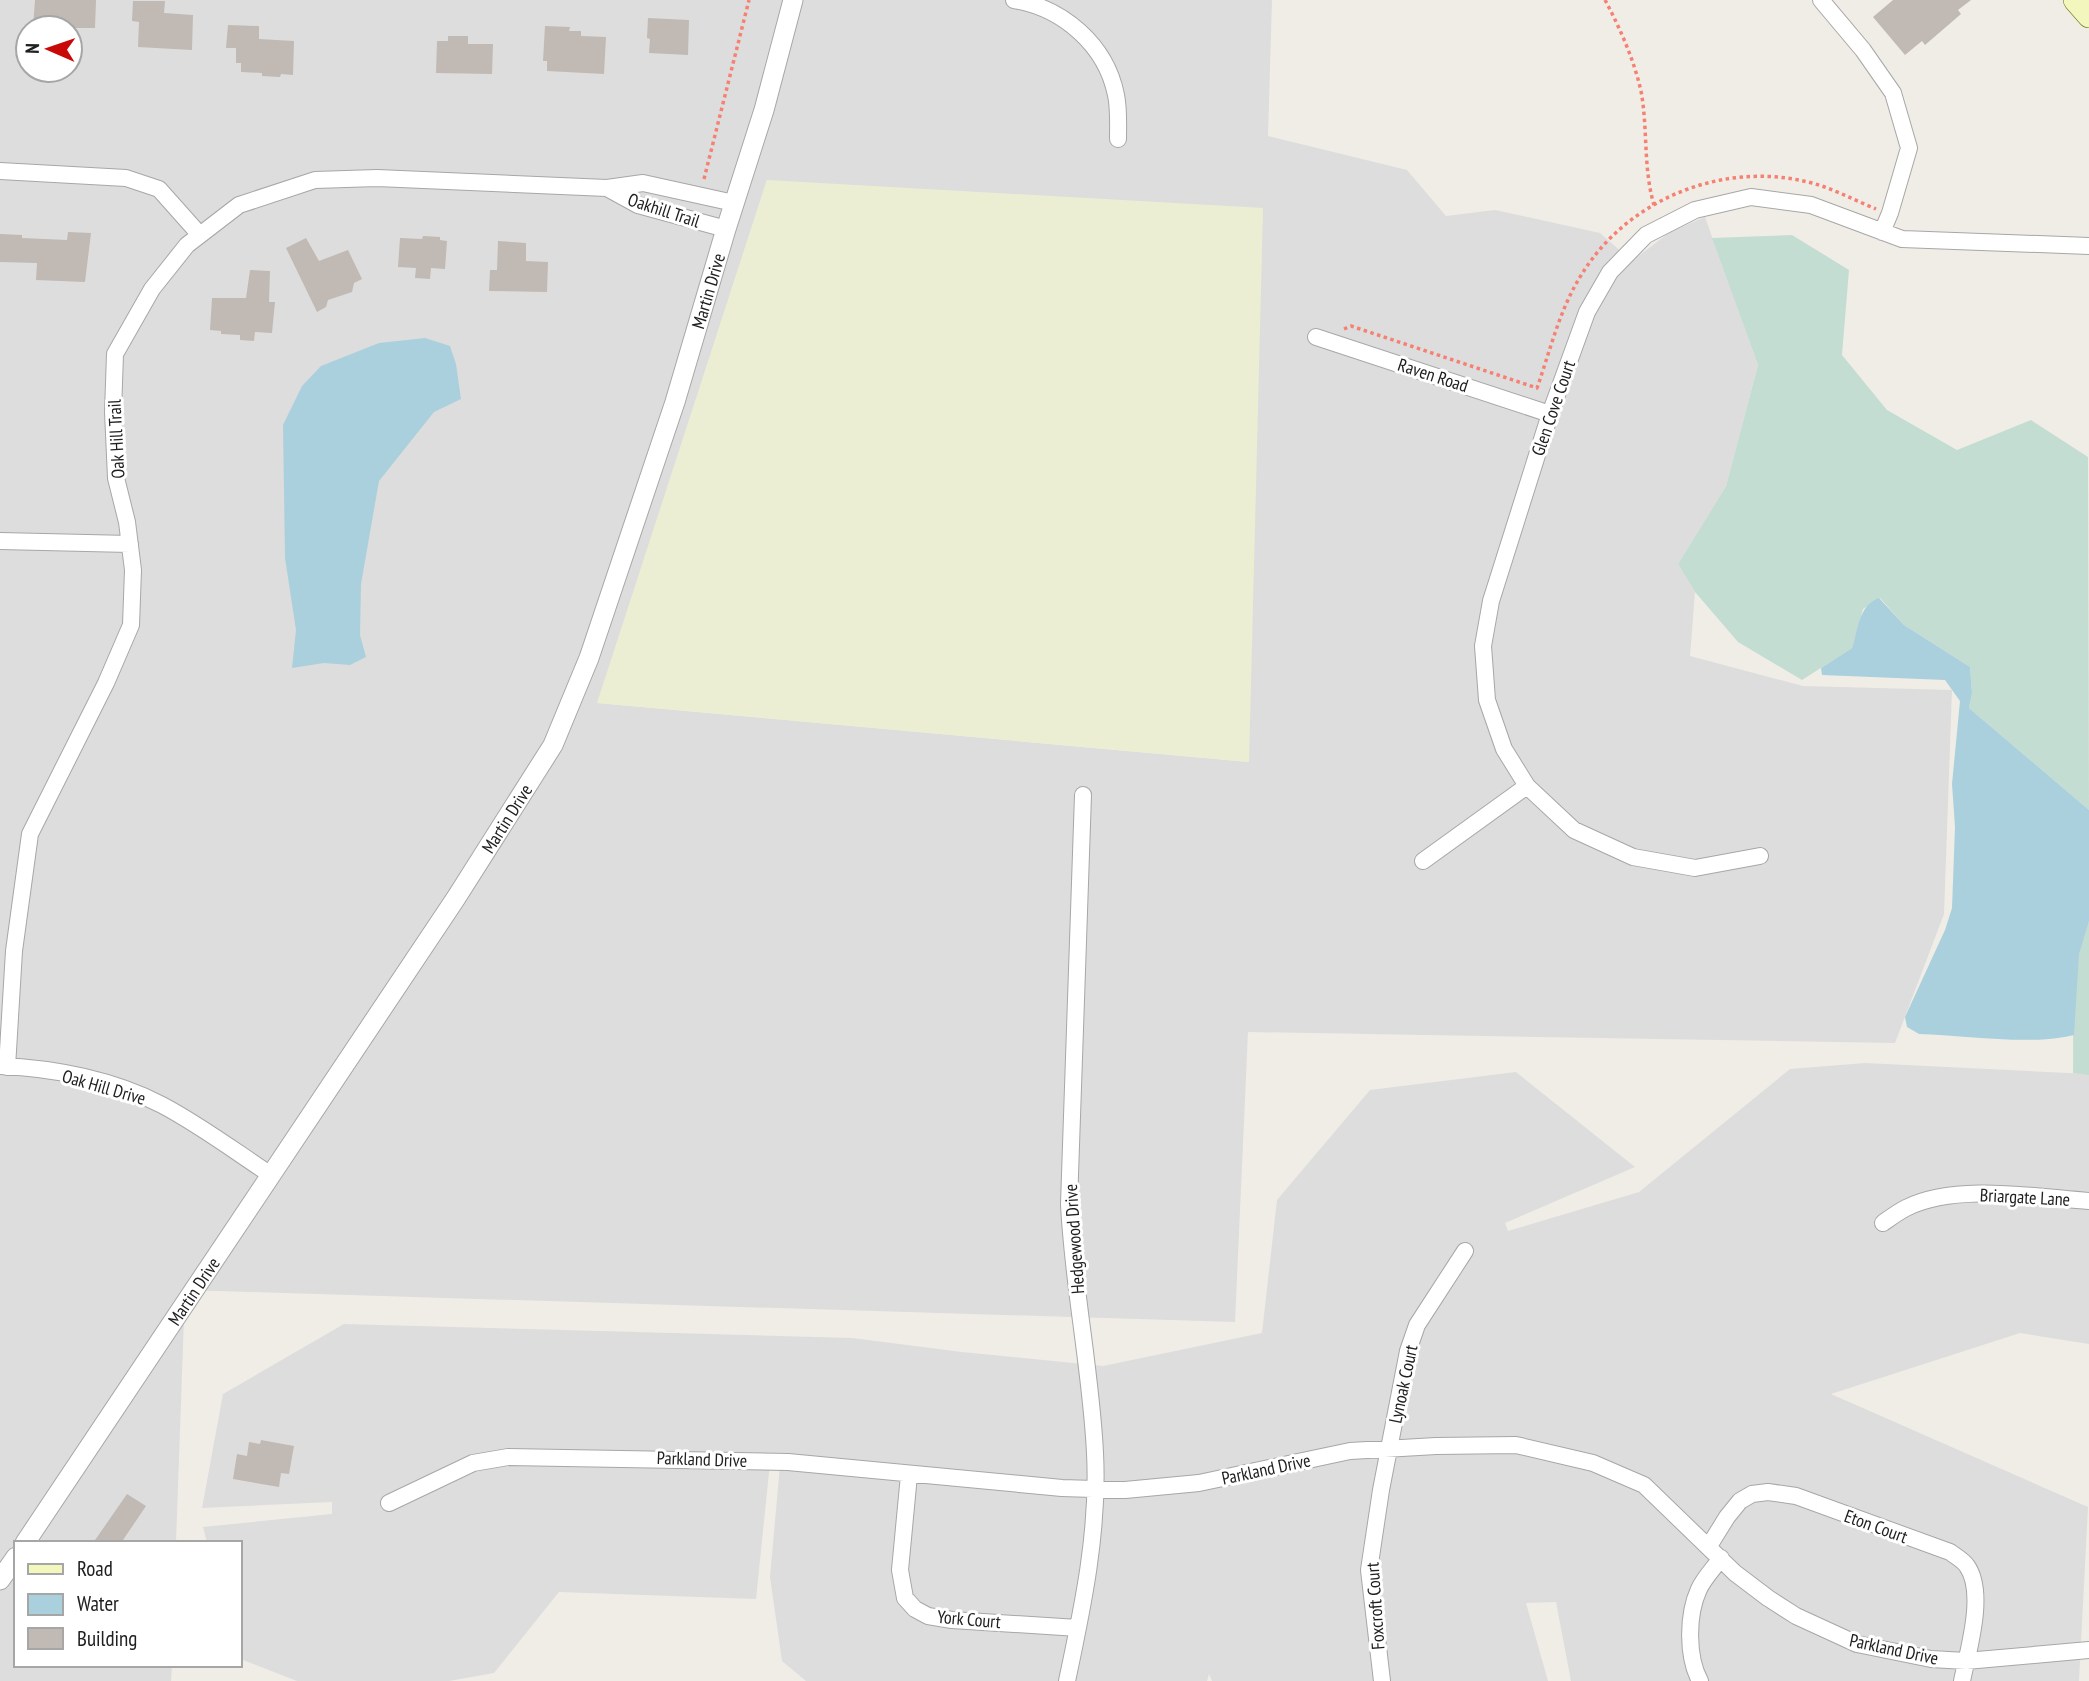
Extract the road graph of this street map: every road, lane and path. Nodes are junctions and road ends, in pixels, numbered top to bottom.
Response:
1 (749, 0) edge
2 (793, 0) edge
3 (1014, 0) edge
4 (1605, 0) edge
5 (1821, 0) edge
6 (2076, 0) edge
7 (2089, 16) edge
8 (1118, 139) dead end
9 (0, 171) edge
10 (607, 188) junction
11 (700, 195) junction
12 (734, 203) junction
13 (1654, 205) dead end
14 (726, 229) junction
15 (1882, 232) junction
16 (200, 235) junction
17 (2089, 246) edge
18 (1316, 337) dead end
19 (1550, 414) junction
20 (0, 541) edge
21 (130, 544) junction
22 (1527, 786) junction
23 (1083, 795) dead end
24 (1760, 856) dead end
25 (1423, 861) dead end
26 (4, 1067) edge
27 (271, 1175) junction
28 (2089, 1202) edge
29 (1883, 1223) dead end
30 (1465, 1251) dead end
31 (1390, 1448) junction
32 (909, 1475) junction
33 (1095, 1489) junction
34 (389, 1503) dead end
35 (26, 1541) edge
36 (1715, 1552) junction
37 (14, 1560) edge
38 (0, 1580) edge
39 (1078, 1628) junction
40 (2089, 1650) edge
41 (1966, 1661) junction
42 (1067, 1681) edge
43 (1382, 1681) edge
44 (1700, 1681) edge
45 (1962, 1681) edge

1 - 11 path
2 - 12 street, Martin Drive
3 - 8 street
4 - 13 path
5 - 15 street
6 - 7 main road
9 - 16 street
10 - 11 street, Oakhill Trail
10 - 14 street, Oakhill Trail
10 - 16 street, Oak Hill Trail
11 - 12 street, Oakhill Trail
12 - 14 street, Martin Drive
14 - 27 street, Martin Drive
15 - 17 street, Glen Cove Court
15 - 19 street, Glen Cove Court
16 - 21 street, Oak Hill Trail
18 - 19 street, Raven Road
19 - 22 street, Glen Cove Court
20 - 21 street
21 - 26 street, Oak Hill Trail
22 - 24 street, Glen Cove Court
22 - 25 street
23 - 33 street, Hedgewood Drive
26 - 27 street, Oak Hill Drive
27 - 35 street, Martin Drive
28 - 29 street, Briargate Lane
30 - 31 street, Lynoak Court
31 - 33 street, Parkland Drive
31 - 36 street, Parkland Drive
31 - 43 street, Foxcroft Court
32 - 33 street, Parkland Drive
32 - 34 street, Parkland Drive
32 - 39 street, York Court
33 - 39 street, Hedgewood Drive
36 - 41 street, Parkland Drive
36 - 41 street, Eton Court
36 - 44 street, Eton Court
37 - 38 street
39 - 42 street, Hedgewood Drive
40 - 41 street, Parkland Drive
41 - 45 street, Eton Court

